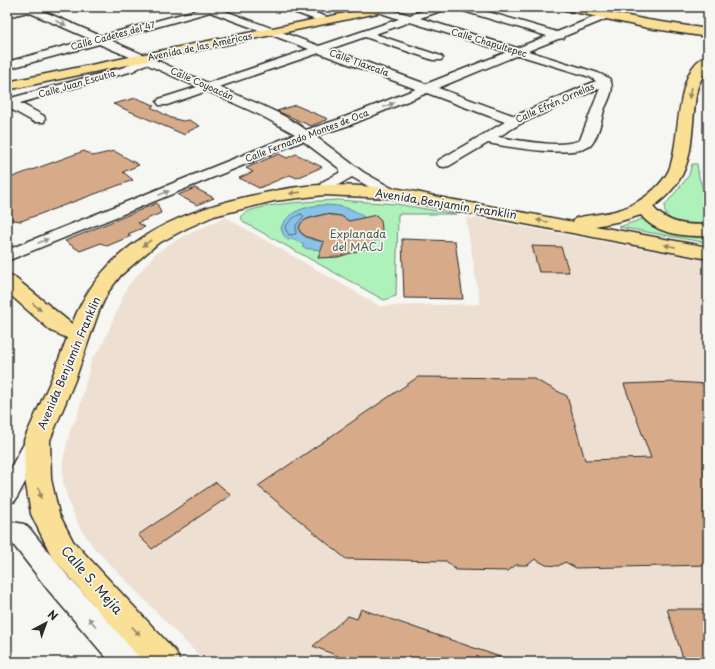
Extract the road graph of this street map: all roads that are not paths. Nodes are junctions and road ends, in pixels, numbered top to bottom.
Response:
1 (288, 7) edge
2 (444, 7) edge
3 (460, 7) edge
4 (565, 7) edge
5 (30, 8) edge
6 (211, 8) edge
7 (382, 8) edge
8 (7, 14) edge
9 (607, 15) junction
10 (410, 18) junction
11 (326, 20) junction
12 (688, 30) junction
13 (272, 32) junction
14 (708, 33) edge
15 (365, 34) junction
16 (560, 36) junction
17 (708, 38) edge
18 (100, 40) junction
19 (320, 49) junction
20 (518, 52) junction
21 (143, 58) junction
22 (437, 58) dead end
23 (708, 60) edge
24 (7, 66) edge
25 (605, 81) junction
26 (7, 86) edge
27 (207, 87) junction
28 (427, 89) junction
29 (8, 102) edge
30 (163, 102) dead end
31 (40, 119) dead end
32 (514, 121) junction
33 (306, 135) junction
34 (484, 138) junction
35 (444, 163) dead end
36 (348, 167) junction
37 (324, 190) junction
38 (390, 193) junction
39 (644, 207) junction
40 (566, 226) junction
41 (708, 230) edge
42 (708, 253) edge
43 (7, 256) edge
44 (7, 281) edge
45 (79, 334) junction
46 (37, 440) junction
47 (7, 495) edge
48 (7, 530) edge
49 (126, 662) edge
50 (164, 662) edge

1 - 11 street
2 - 10 street
3 - 16 street
4 - 9 main road
5 - 8 street
5 -> 18 street, Calle Coyoacán
6 - 13 street, Calle Tlaxcala
6 - 18 street, Calle Cadetes del 47
7 - 10 street, Calle Chapultepec
7 - 11 main road, Avenida de las Américas
9 - 12 main road
9 - 16 street, Calle Fernando Montes de Oca
10 - 15 street
10 - 20 street, Calle Chapultepec
11 - 13 main road, Avenida de las Américas
12 - 14 main road
12 - 17 main road
13 - 19 street, Calle Tlaxcala
13 - 21 main road, Avenida de las Américas
15 - 19 street
15 - 22 street
16 - 20 street, Calle Fernando Montes de Oca
18 - 21 street, Calle Coyoacán
18 - 24 street, Calle Cadetes del 47
19 - 27 street
19 - 28 street, Calle Tlaxcala
20 - 25 street, Calle Chapultepec
20 - 28 street, Calle Fernando Montes de Oca
21 - 26 main road, Avenida de las Américas
21 - 27 street, Calle Coyoacán
21 - 29 street, Calle Juan Escutia
23 -> 39 main road
25 - 32 street, Calle Efrén Ornelas
25 - 34 street, Calle Efrén Ornelas
27 - 30 street
27 - 33 street, Calle Coyoacán
28 - 32 street, Calle Tlaxcala
33 -> 28 street, Calle Fernando Montes de Oca
29 - 31 street
32 - 34 street, Calle Efrén Ornelas
33 - 36 street, Calle Coyoacán
43 -> 33 street, Calle Fernando Montes de Oca
34 - 35 street, Calle Efrén Ornelas
36 - 37 street
36 - 38 street, Calle Coyoacán
37 - 38 main road, Avenida Benjamín Franklin
37 -> 45 main road, Avenida Benjamín Franklin
40 -> 38 main road, Avenida Benjamín Franklin
39 - 40 main road
39 - 41 main road
42 -> 40 main road, Avenida Benjamín Franklin
44 -> 45 main road
45 - 46 main road, Avenida Benjamín Franklin
46 - 47 street, Avenida Benjamín Franklin
46 -> 50 main road, Calle S. Mejía
49 -> 48 street

